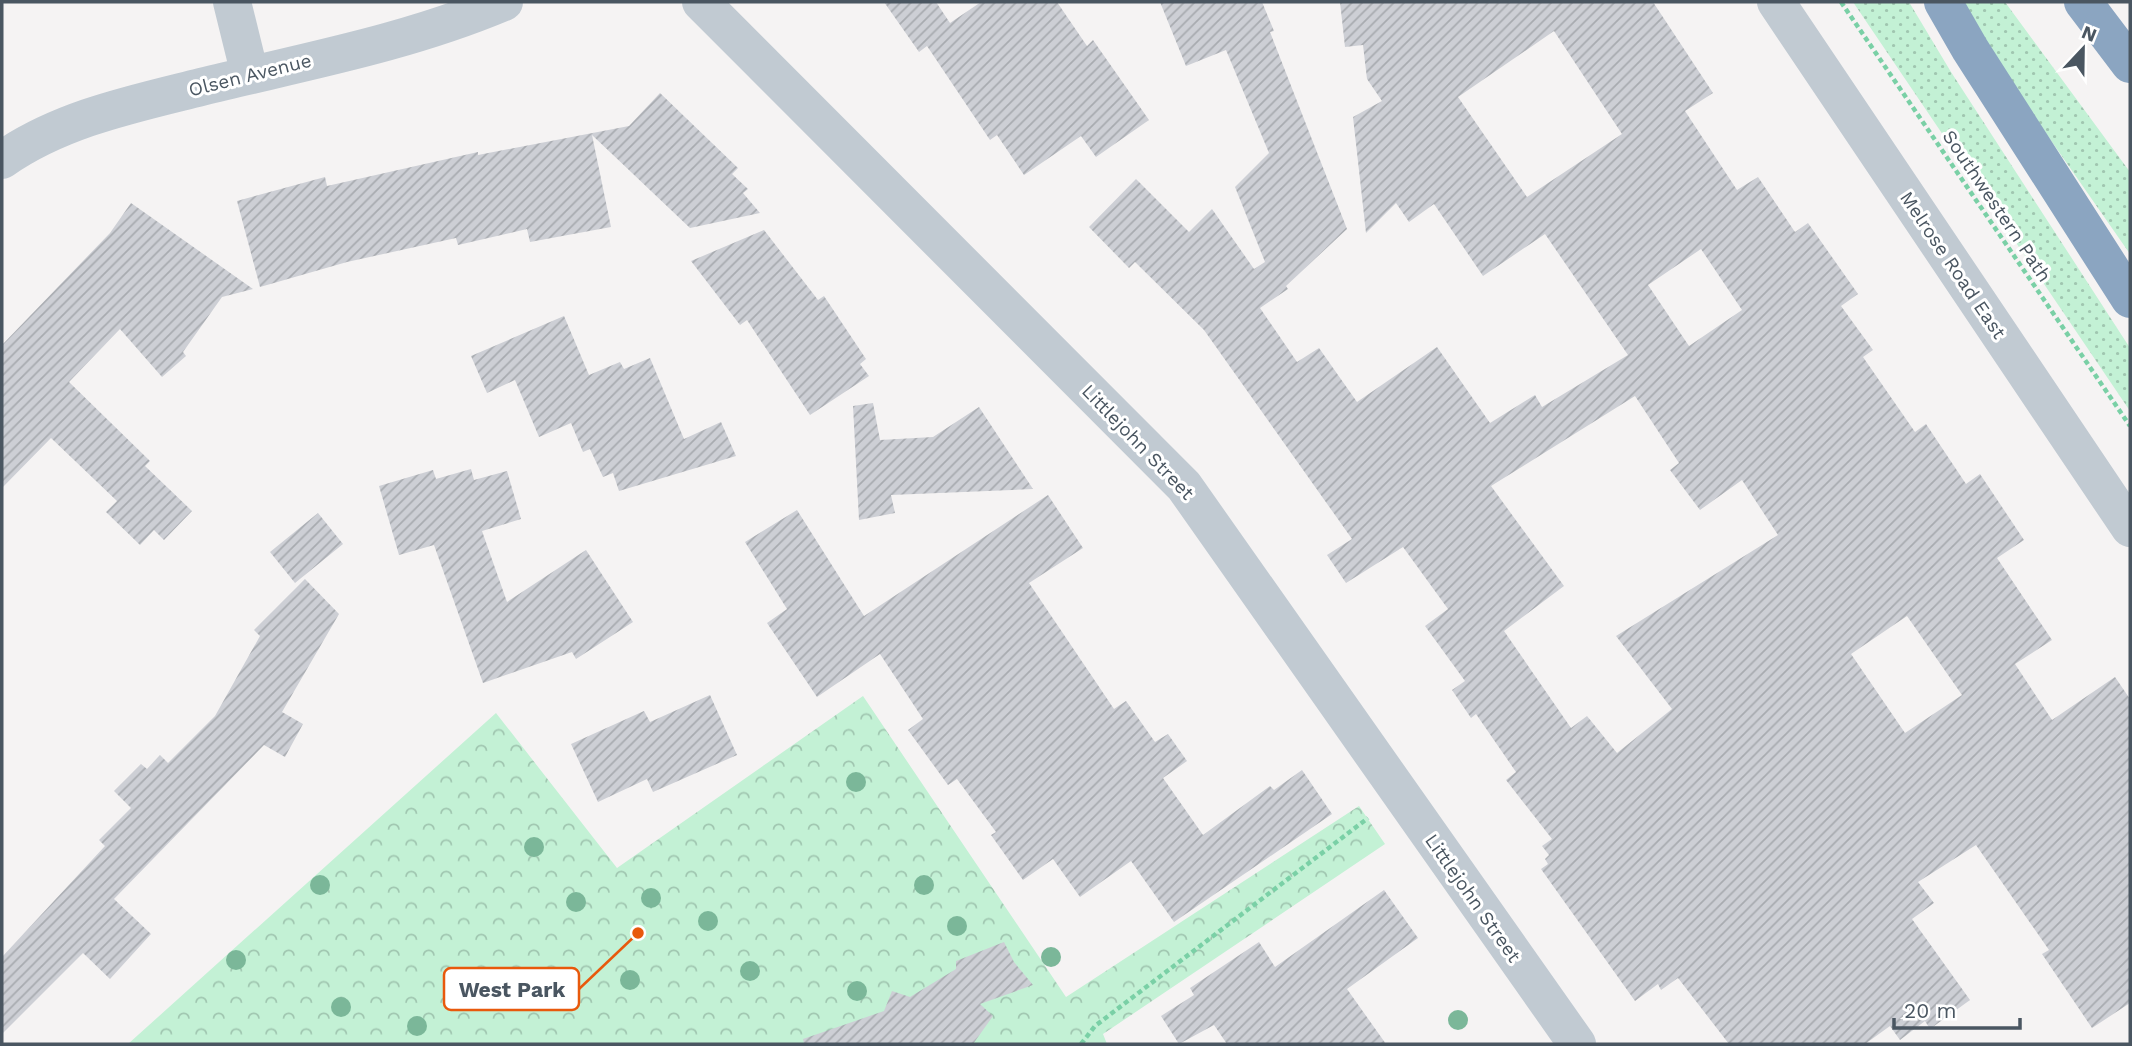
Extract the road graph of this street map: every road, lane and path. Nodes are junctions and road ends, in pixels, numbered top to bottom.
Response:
1 (232, 2) edge
2 (504, 2) edge
3 (701, 2) edge
4 (1776, 2) edge
5 (1841, 2) edge
6 (1943, 2) edge
7 (2084, 2) edge
8 (2130, 64) edge
9 (250, 75) junction
10 (2, 160) edge
11 (2130, 299) edge
12 (2130, 426) edge
13 (2130, 528) edge
14 (1377, 811) dead end
15 (1081, 1044) edge
16 (1577, 1044) edge

1 - 9 street
2 - 9 street, Olsen Avenue
3 - 16 street, Littlejohn Street
4 - 13 street, Melrose Road East
5 - 12 path, Southwestern Path
6 - 11 highway
7 - 8 highway
9 - 10 street, Olsen Avenue
14 - 15 path

